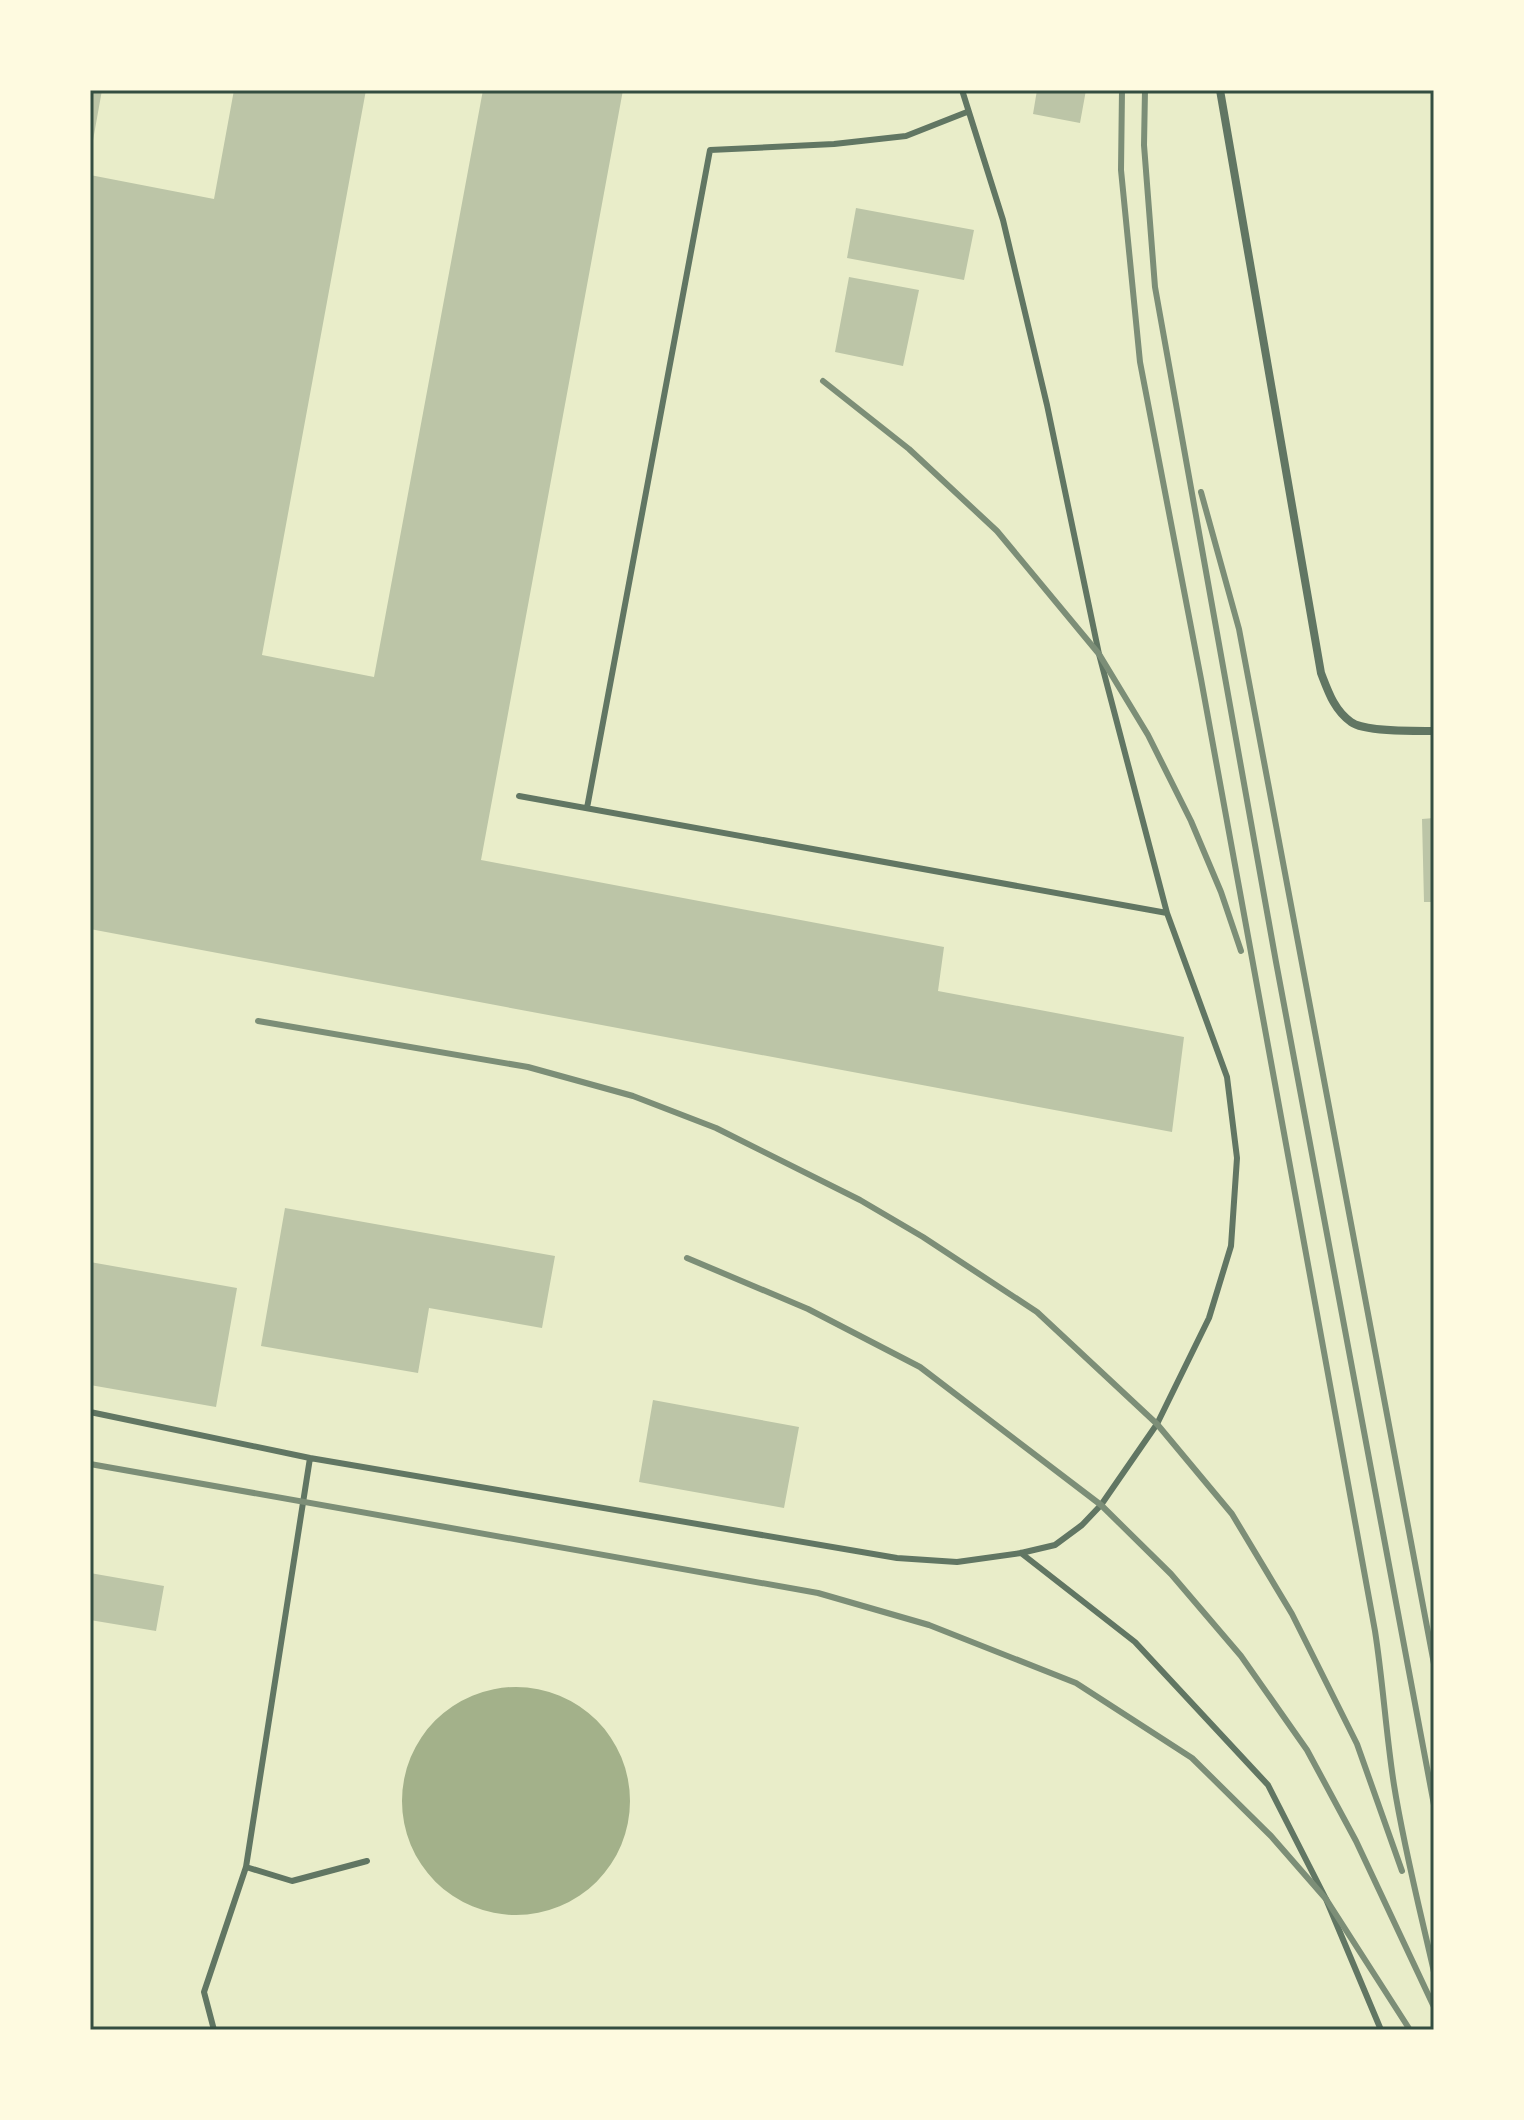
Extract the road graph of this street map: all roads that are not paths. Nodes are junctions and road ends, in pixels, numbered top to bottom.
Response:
1 (962, 90) edge
2 (1220, 90) edge
3 (967, 112) junction
4 (1434, 731) edge
5 (519, 796) dead end
6 (587, 808) junction
7 (1167, 913) junction
8 (90, 1412) edge
9 (310, 1458) junction
10 (1021, 1553) junction
11 (367, 1861) dead end
12 (246, 1867) junction
13 (214, 2030) edge
14 (1381, 2030) edge

1 - 3 lane
2 - 4 street
3 - 6 lane
3 - 7 lane
5 - 6 lane
6 - 7 lane
7 - 10 lane
8 - 9 lane
9 - 10 lane
9 - 12 lane
10 - 14 lane
11 - 12 lane
12 - 13 lane

